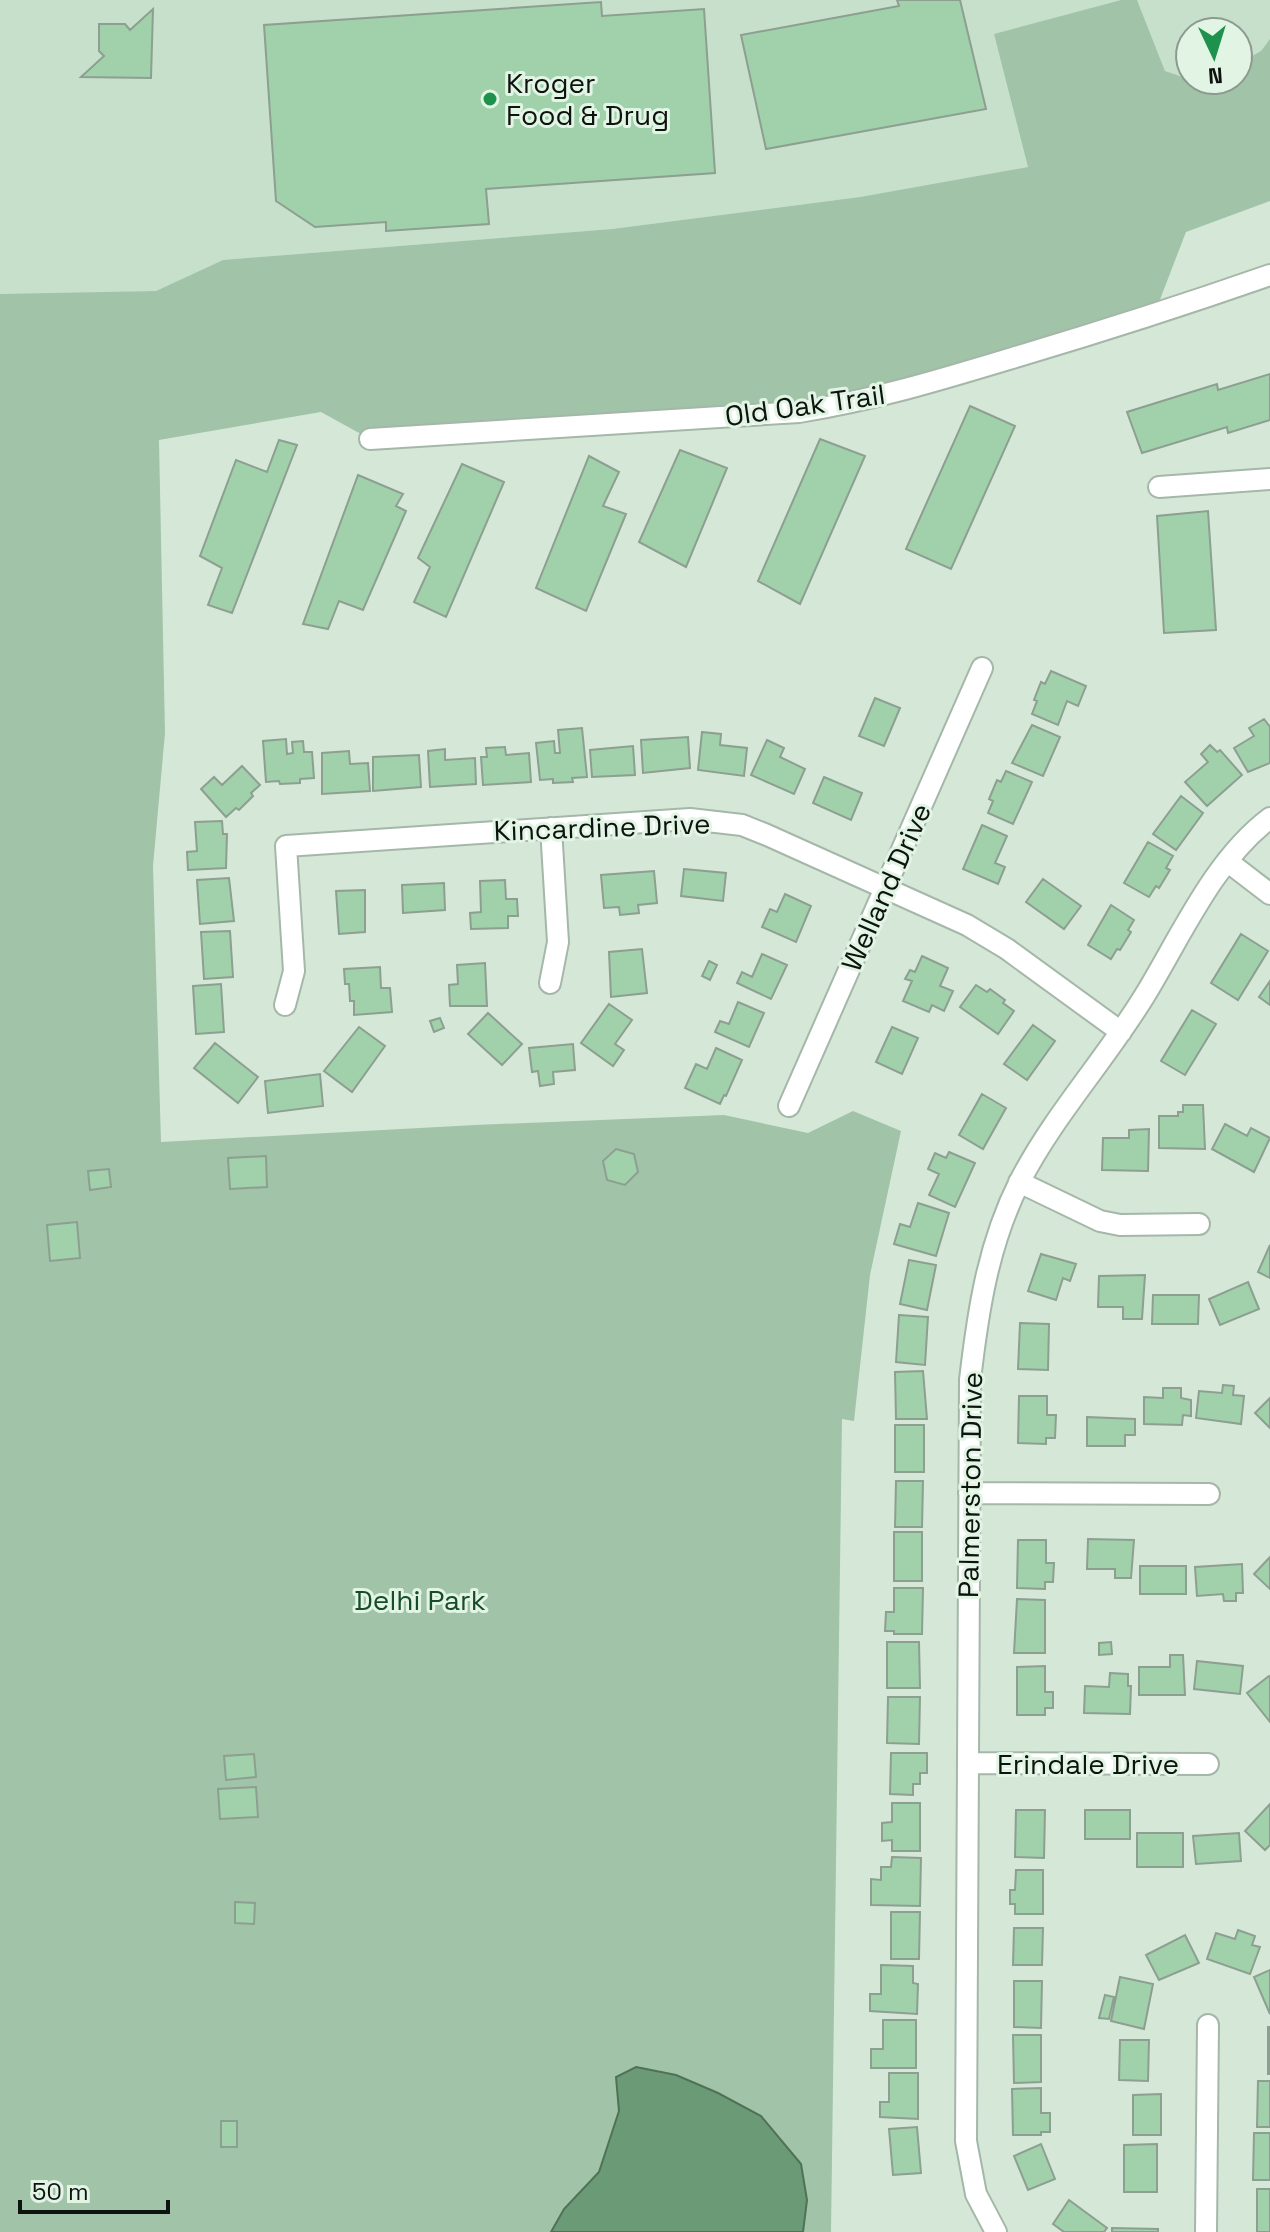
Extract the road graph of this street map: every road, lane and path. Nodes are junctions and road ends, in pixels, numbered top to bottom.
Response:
1 (1270, 275) edge
2 (370, 439) dead end
3 (1270, 479) edge
4 (1159, 487) dead end
5 (982, 668) dead end
6 (1270, 818) edge
7 (551, 828) junction
8 (1227, 861) junction
9 (886, 888) junction
10 (1270, 894) edge
11 (550, 983) dead end
12 (285, 1005) dead end
13 (1121, 1032) junction
14 (789, 1106) dead end
15 (1019, 1182) junction
16 (1199, 1224) dead end
17 (969, 1493) junction
18 (1209, 1494) dead end
19 (968, 1763) junction
20 (1208, 1764) dead end
21 (1208, 2025) dead end
22 (996, 2232) edge
23 (1206, 2232) edge

1 - 2 street, Old Oak Trail
3 - 4 street
5 - 9 street, Welland Drive
6 - 8 street, Palmerston Drive
7 - 9 street, Kincardine Drive
7 - 11 street
7 - 12 street, Kincardine Drive
8 - 10 street
8 - 13 street, Palmerston Drive
9 - 13 street, Kincardine Drive
9 - 14 street, Welland Drive
13 - 15 street, Palmerston Drive
15 - 16 street
15 - 17 street, Palmerston Drive
17 - 18 street
17 - 19 street, Palmerston Drive
19 - 20 street, Erindale Drive
19 - 22 street, Palmerston Drive
21 - 23 street

